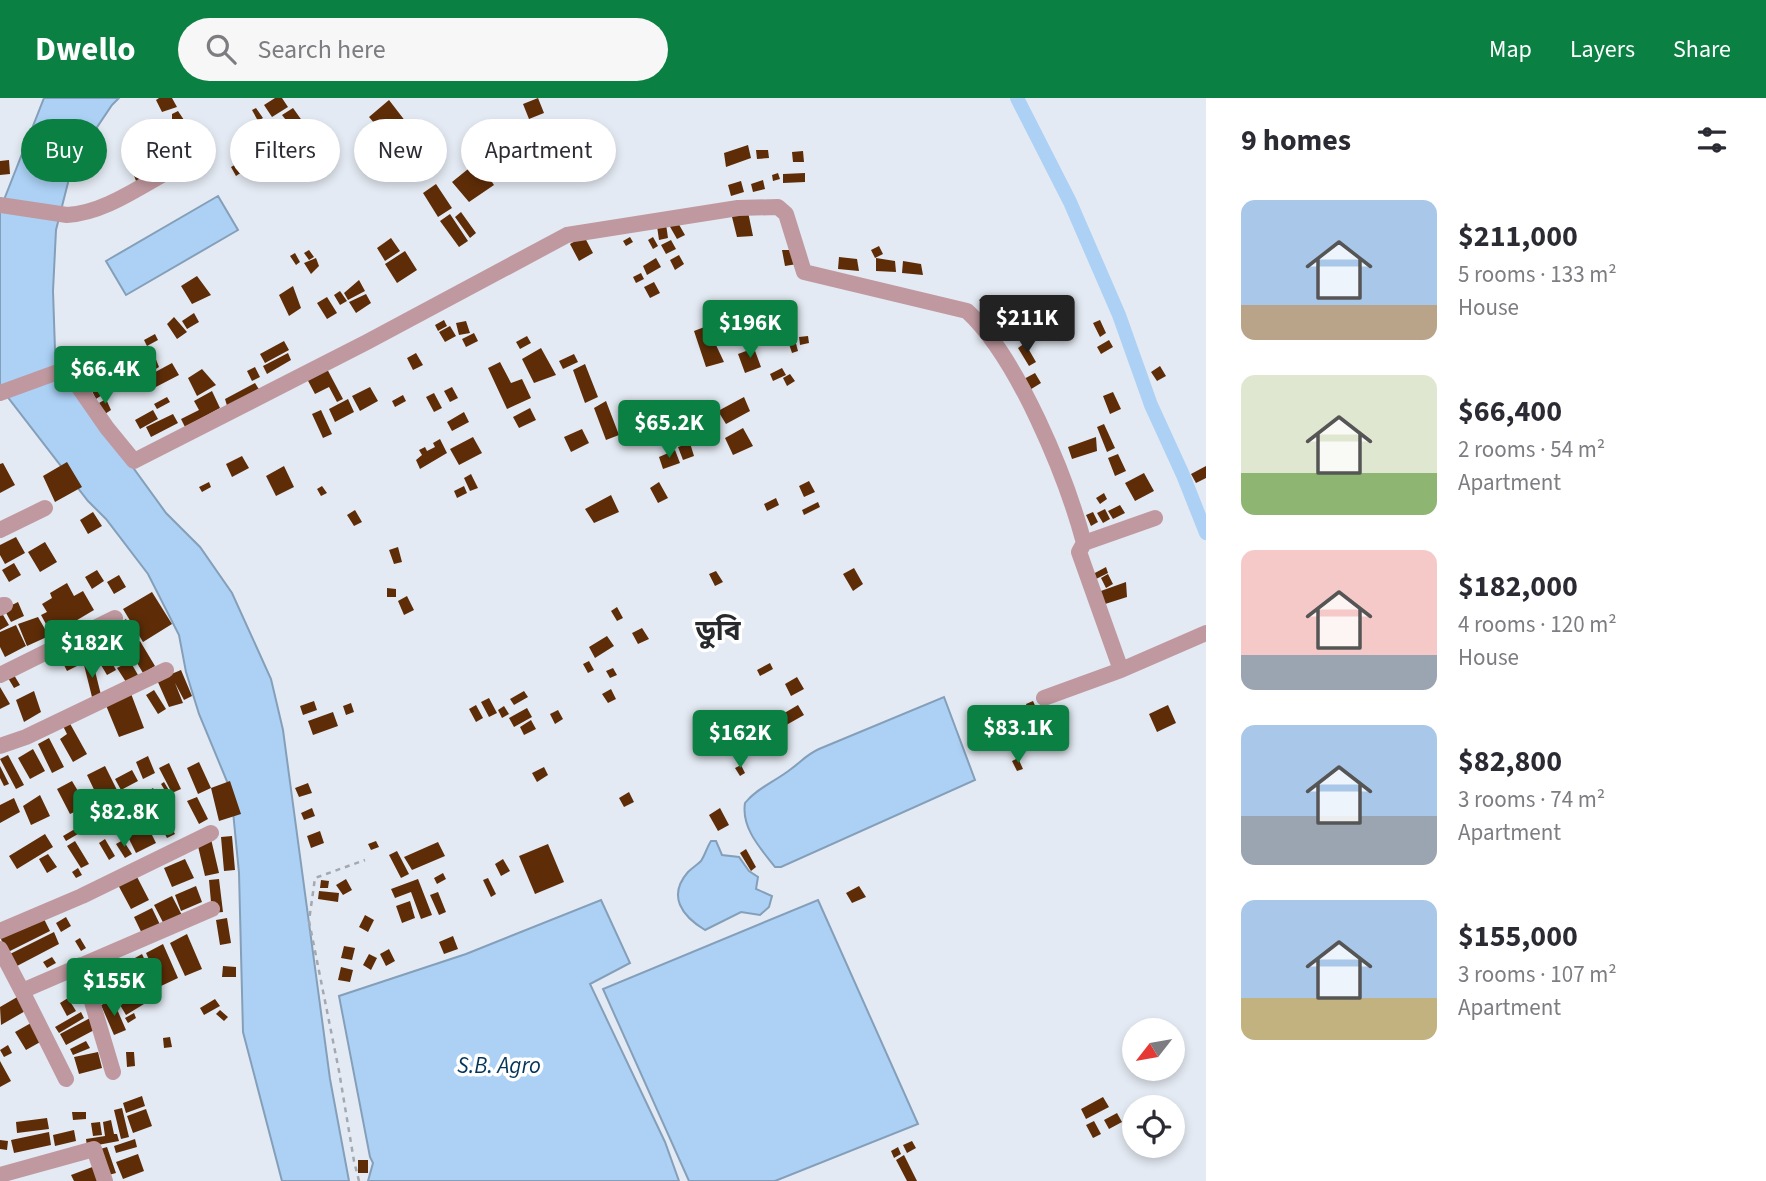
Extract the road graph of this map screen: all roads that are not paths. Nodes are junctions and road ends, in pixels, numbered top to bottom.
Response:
1 (148, 182) edge
2 (0, 205) edge
3 (0, 393) edge
4 (45, 508) dead end
5 (1155, 518) dead end
6 (0, 530) edge
7 (1084, 543) junction
8 (115, 618) dead end
9 (1206, 632) edge
10 (166, 670) dead end
11 (1121, 670) junction
12 (0, 675) edge
13 (1044, 698) dead end
14 (0, 746) edge
15 (211, 833) dead end
16 (212, 909) dead end
17 (0, 931) edge
18 (0, 948) edge
19 (81, 965) junction
20 (22, 991) junction
21 (113, 1072) dead end
22 (66, 1079) dead end
23 (0, 1175) edge
24 (105, 1181) edge

1 - 2 street
3 - 7 street
4 - 6 street
5 - 7 street
7 - 11 street
8 - 12 street
9 - 11 street
10 - 14 street
11 - 13 street
15 - 17 street
16 - 19 street
18 - 20 street
19 - 20 street
19 - 21 street
20 - 22 street
23 - 24 street

